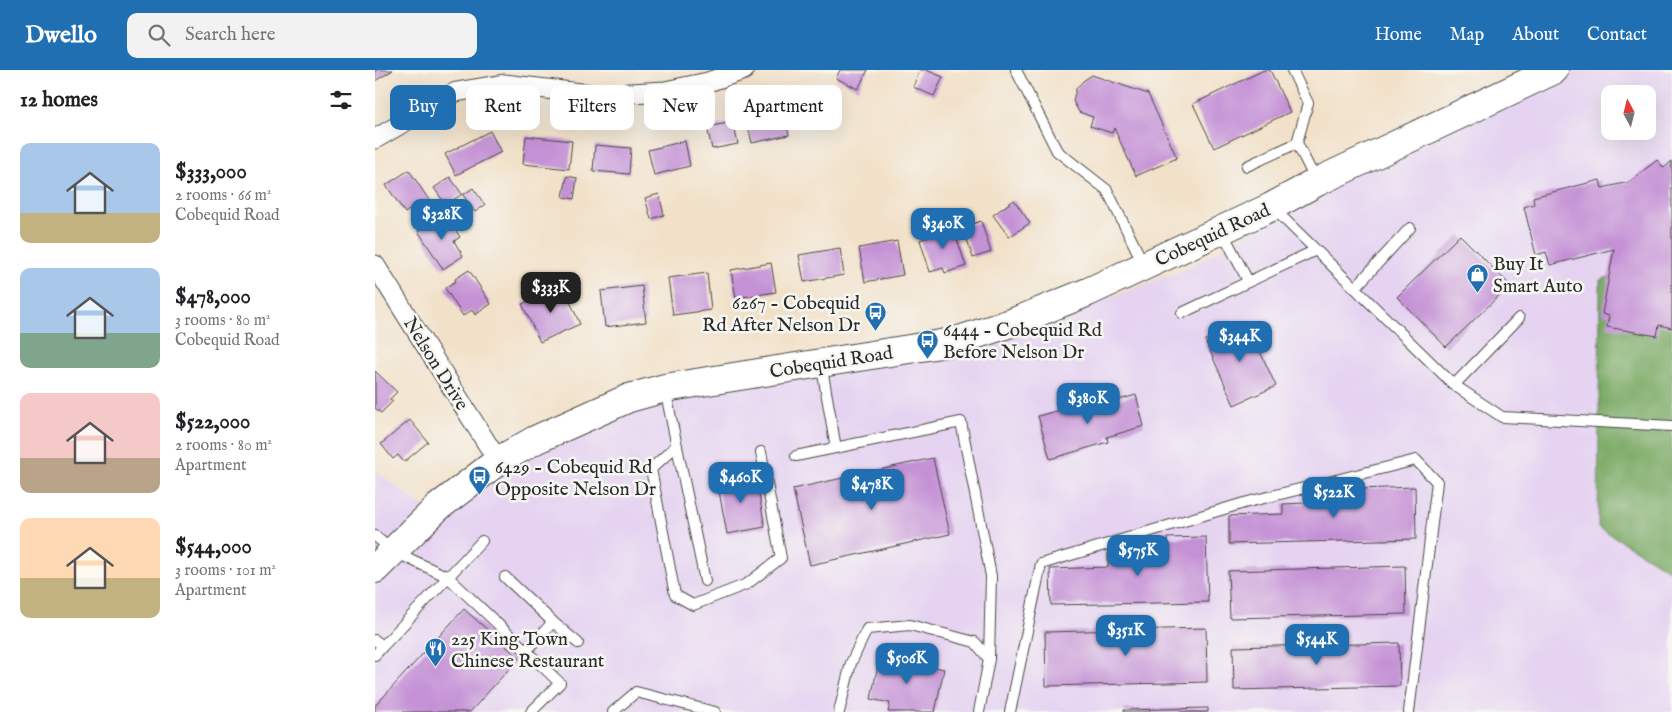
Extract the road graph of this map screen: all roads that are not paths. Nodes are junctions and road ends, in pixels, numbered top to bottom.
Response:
1 (744, 70) edge
2 (1016, 70) edge
3 (1292, 70) edge
4 (1554, 70) edge
5 (375, 140) edge
6 (1297, 143) junction
7 (1247, 166) dead end
8 (1317, 182) junction
9 (1271, 206) junction
10 (1410, 228) dead end
11 (1221, 230) junction
12 (1316, 250) junction
13 (375, 265) edge
14 (1144, 265) junction
15 (1248, 281) junction
16 (1355, 288) junction
17 (1182, 313) dead end
18 (1519, 318) dead end
19 (821, 362) junction
20 (1454, 385) junction
21 (665, 388) junction
22 (1672, 426) edge
23 (677, 445) junction
24 (836, 448) junction
25 (761, 452) dead end
26 (797, 456) dead end
27 (499, 461) junction
28 (481, 541) dead end
29 (381, 552) edge
30 (448, 577) junction
31 (505, 577) dead end
32 (705, 581) dead end
33 (553, 622) junction
34 (379, 643) edge
35 (578, 644) dead end
36 (526, 650) junction
37 (375, 655) edge
38 (989, 659) junction
39 (531, 712) edge
40 (613, 712) edge
41 (715, 712) edge
42 (839, 712) edge
43 (979, 712) edge
44 (1010, 712) edge
45 (1409, 712) edge

1 - 5 street
2 - 14 lane
3 - 6 lane
4 - 8 main road, Cobequid Road
6 - 7 lane
6 - 8 lane
8 - 9 main road, Cobequid Road
9 - 11 main road, Cobequid Road
9 - 12 lane
10 - 16 lane
11 - 14 main road, Cobequid Road
11 - 15 lane
12 - 15 lane
12 - 16 lane
13 - 27 street, Nelson Drive
14 - 19 main road, Cobequid Road
15 - 17 lane
16 - 20 lane
18 - 20 lane
19 - 21 main road, Cobequid Road
19 - 24 lane
20 - 22 lane
21 - 23 lane
21 - 27 main road, Cobequid Road
23 - 25 lane
23 - 32 lane
24 - 26 lane
24 - 38 lane
27 - 29 main road, Cobequid Road
28 - 30 lane
29 - 30 lane
30 - 34 lane
30 - 36 lane
31 - 33 lane
33 - 35 lane
33 - 36 lane
34 - 37 lane
36 - 39 lane
38 - 42 lane
38 - 43 lane
40 - 41 lane
44 - 45 lane

